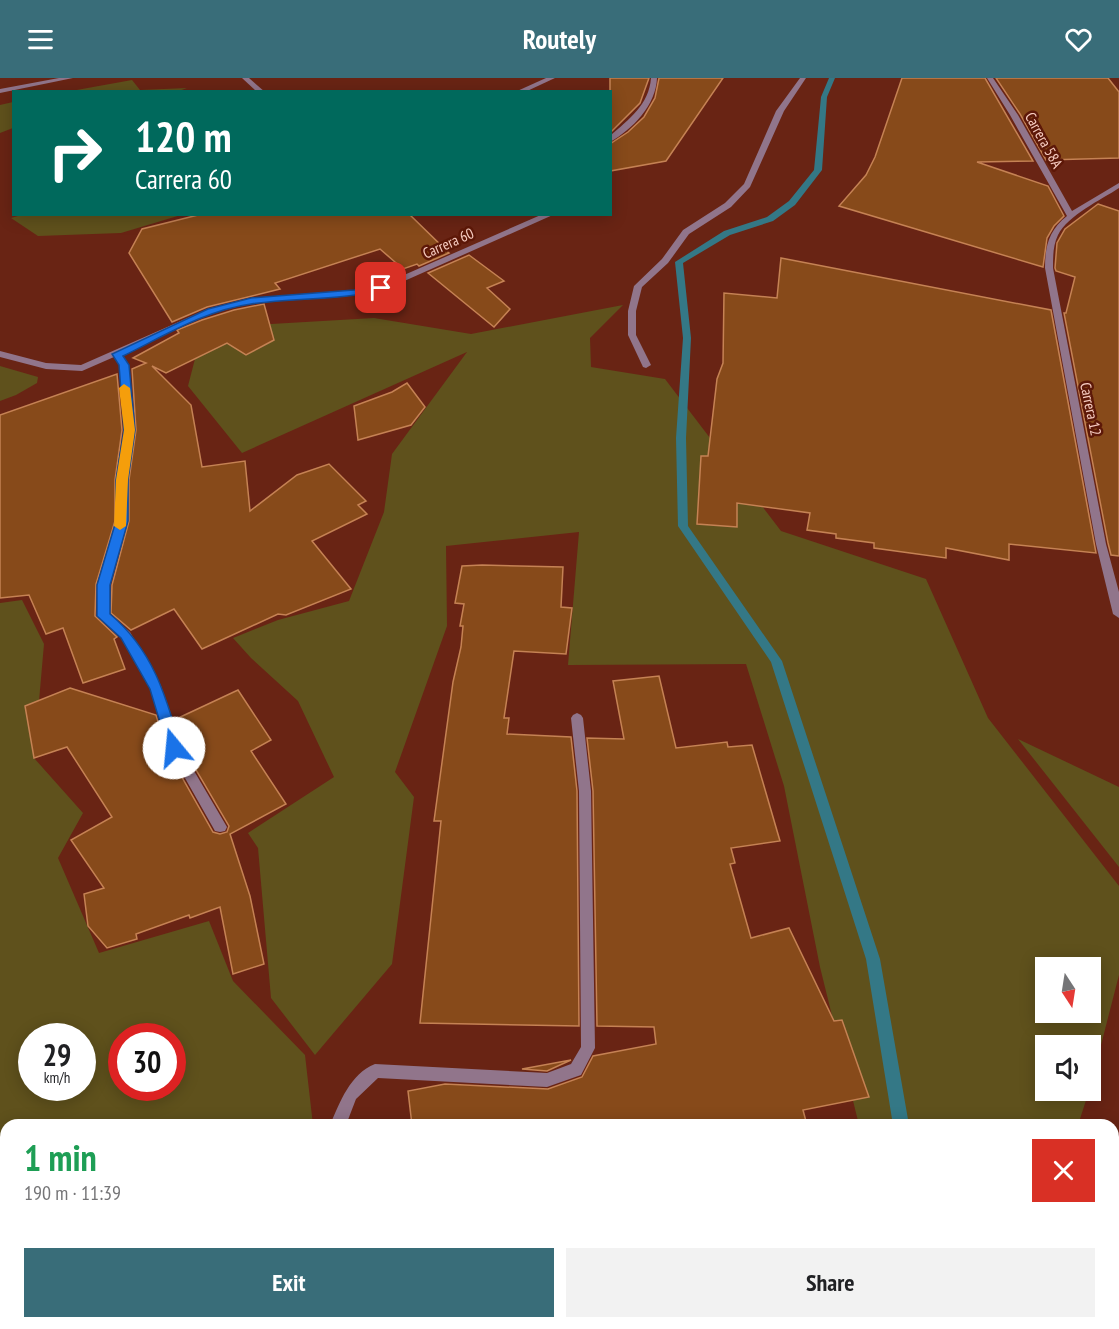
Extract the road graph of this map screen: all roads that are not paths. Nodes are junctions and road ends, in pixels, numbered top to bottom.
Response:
1 (70, 78) edge
2 (245, 78) edge
3 (552, 78) edge
4 (654, 78) edge
5 (804, 78) edge
6 (990, 78) edge
7 (260, 90) edge
8 (523, 90) edge
9 (0, 91) edge
10 (612, 138) edge
11 (1119, 185) edge
12 (546, 216) edge
13 (1071, 216) junction
14 (0, 354) edge
15 (117, 354) junction
16 (646, 365) dead end
17 (1119, 614) edge
18 (577, 718) dead end
19 (220, 827) dead end
20 (341, 1119) edge

1 - 9 street
2 - 7 street
3 - 8 street
4 - 10 street
5 - 16 street
6 - 13 street, Carrera 58A
11 - 13 street, Carrera 12
12 - 15 street, Carrera 60
13 - 17 street, Carrera 12
14 - 15 street, Carrera 60
15 - 19 street
18 - 20 street

